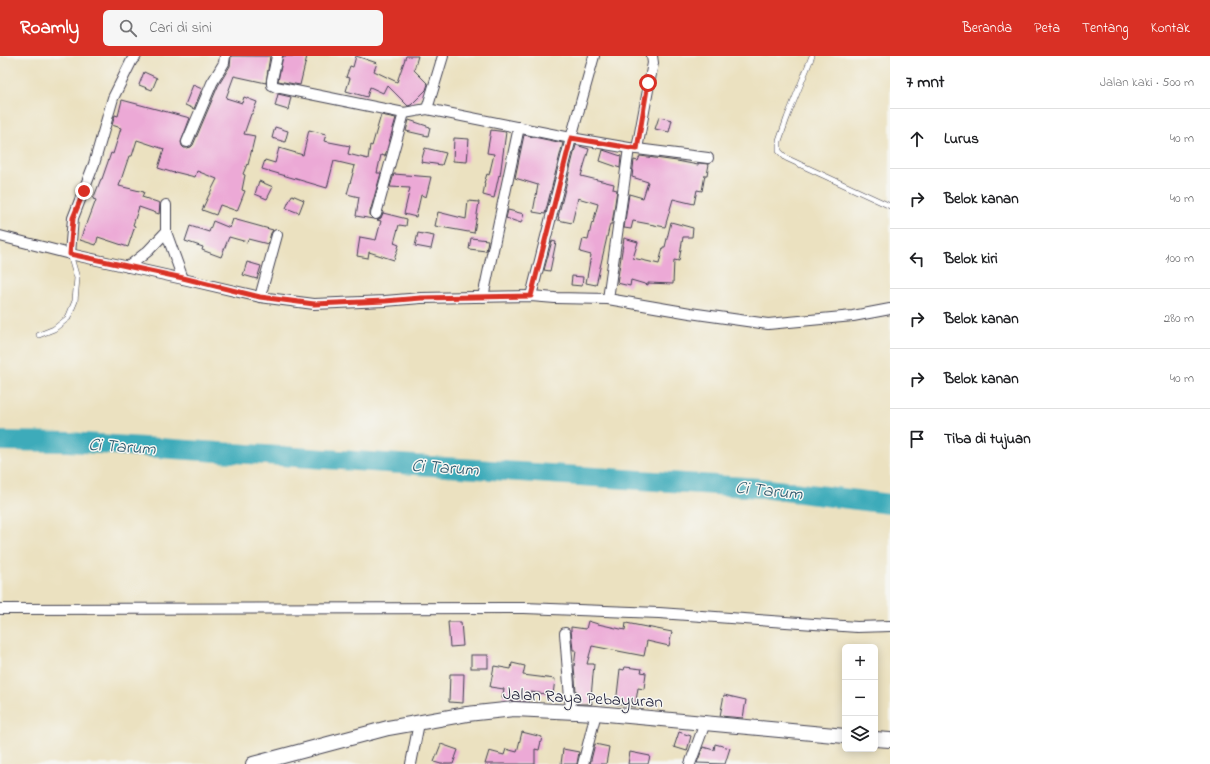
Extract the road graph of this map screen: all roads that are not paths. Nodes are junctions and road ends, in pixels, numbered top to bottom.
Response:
1 (136, 56) edge
2 (225, 56) edge
3 (277, 56) edge
4 (443, 56) edge
5 (594, 56) edge
6 (652, 56) edge
7 (812, 56) edge
8 (427, 109) junction
9 (404, 113) junction
10 (519, 127) junction
11 (571, 138) junction
12 (187, 142) dead end
13 (633, 149) junction
14 (708, 158) dead end
15 (166, 205) dead end
16 (890, 206) edge
17 (376, 214) dead end
18 (166, 232) junction
19 (278, 235) dead end
20 (0, 236) edge
21 (70, 254) junction
22 (128, 267) junction
23 (183, 278) junction
24 (531, 296) junction
25 (260, 297) junction
26 (483, 297) junction
27 (608, 299) junction
28 (890, 309) edge
29 (39, 335) dead end
30 (0, 609) edge
31 (890, 626) edge
32 (565, 633) dead end
33 (571, 711) junction
34 (596, 713) junction
35 (705, 722) junction
36 (419, 723) junction
37 (842, 736) edge
38 (878, 739) edge
39 (890, 740) edge
40 (254, 764) edge
41 (411, 764) edge
42 (583, 764) edge
43 (690, 764) edge

1 - 21 street
2 - 12 street
3 - 9 street
4 - 8 street
5 - 11 street
6 - 13 street
7 - 16 lane
8 - 9 street
8 - 10 street
9 - 17 street
10 - 11 street
10 - 26 street
11 - 13 street
11 - 24 street
13 - 14 street
13 - 27 street
15 - 18 street
18 - 22 street
18 - 23 street
19 - 25 street
20 - 21 street
21 - 22 street
21 - 29 lane
22 - 23 street
23 - 25 street
24 - 26 street
24 - 27 street
25 - 26 street
27 - 28 street
30 - 31 street
32 - 33 street
33 - 34 main road, Jalan Raya Pebayuran
33 - 36 main road, Jalan Raya Pebayuran
34 - 35 main road, Jalan Raya Pebayuran
34 - 42 street
35 - 37 main road, Jalan Raya Pebayuran
35 - 43 street
36 - 40 main road, Jalan Raya Pebayuran
36 - 41 street
38 - 39 main road

